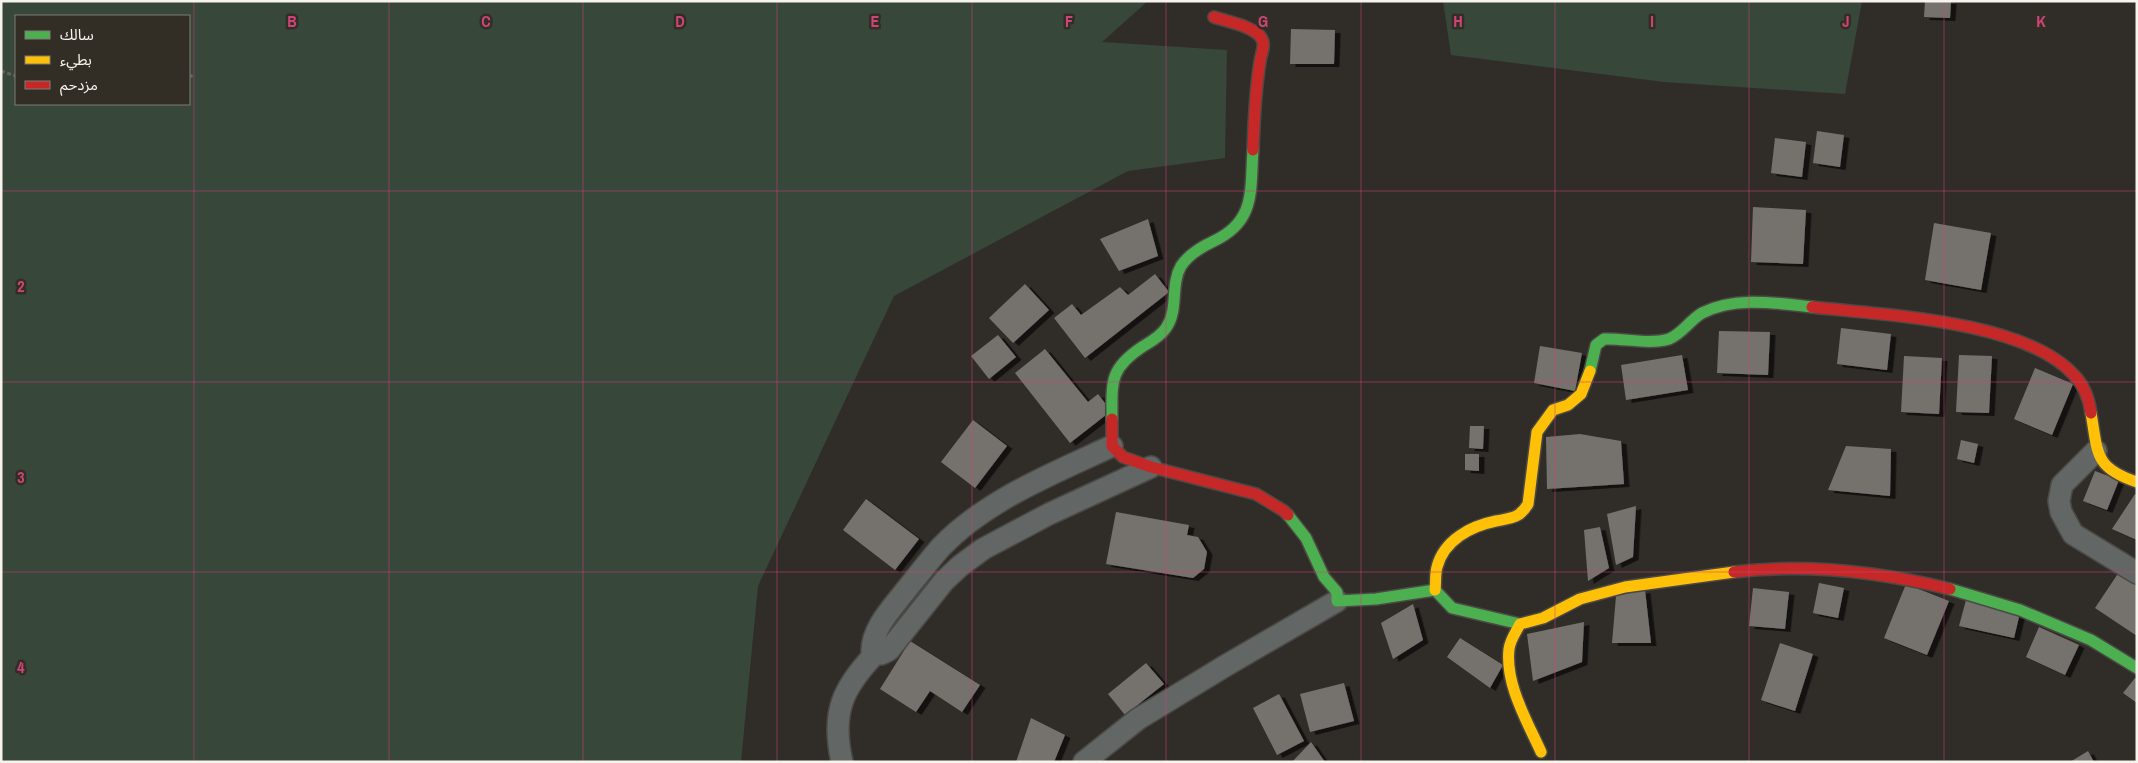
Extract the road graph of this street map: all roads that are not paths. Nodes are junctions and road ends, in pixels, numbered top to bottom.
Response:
1 (1214, 17) dead end
2 (1112, 446) junction
3 (2096, 451) junction
4 (1151, 467) junction
5 (2137, 482) edge
6 (2137, 573) edge
7 (1435, 590) junction
8 (1337, 601) junction
9 (1520, 624) junction
10 (876, 653) junction
11 (2137, 668) edge
12 (1541, 752) dead end
13 (842, 762) edge
14 (1084, 762) edge

1 - 2 street
2 - 4 street
2 - 10 street
3 - 5 street
3 - 6 street
3 - 7 street
4 - 8 street
4 - 10 street
7 - 8 street
7 - 9 street
8 - 14 street
9 - 11 street
9 - 12 street
10 - 13 street

